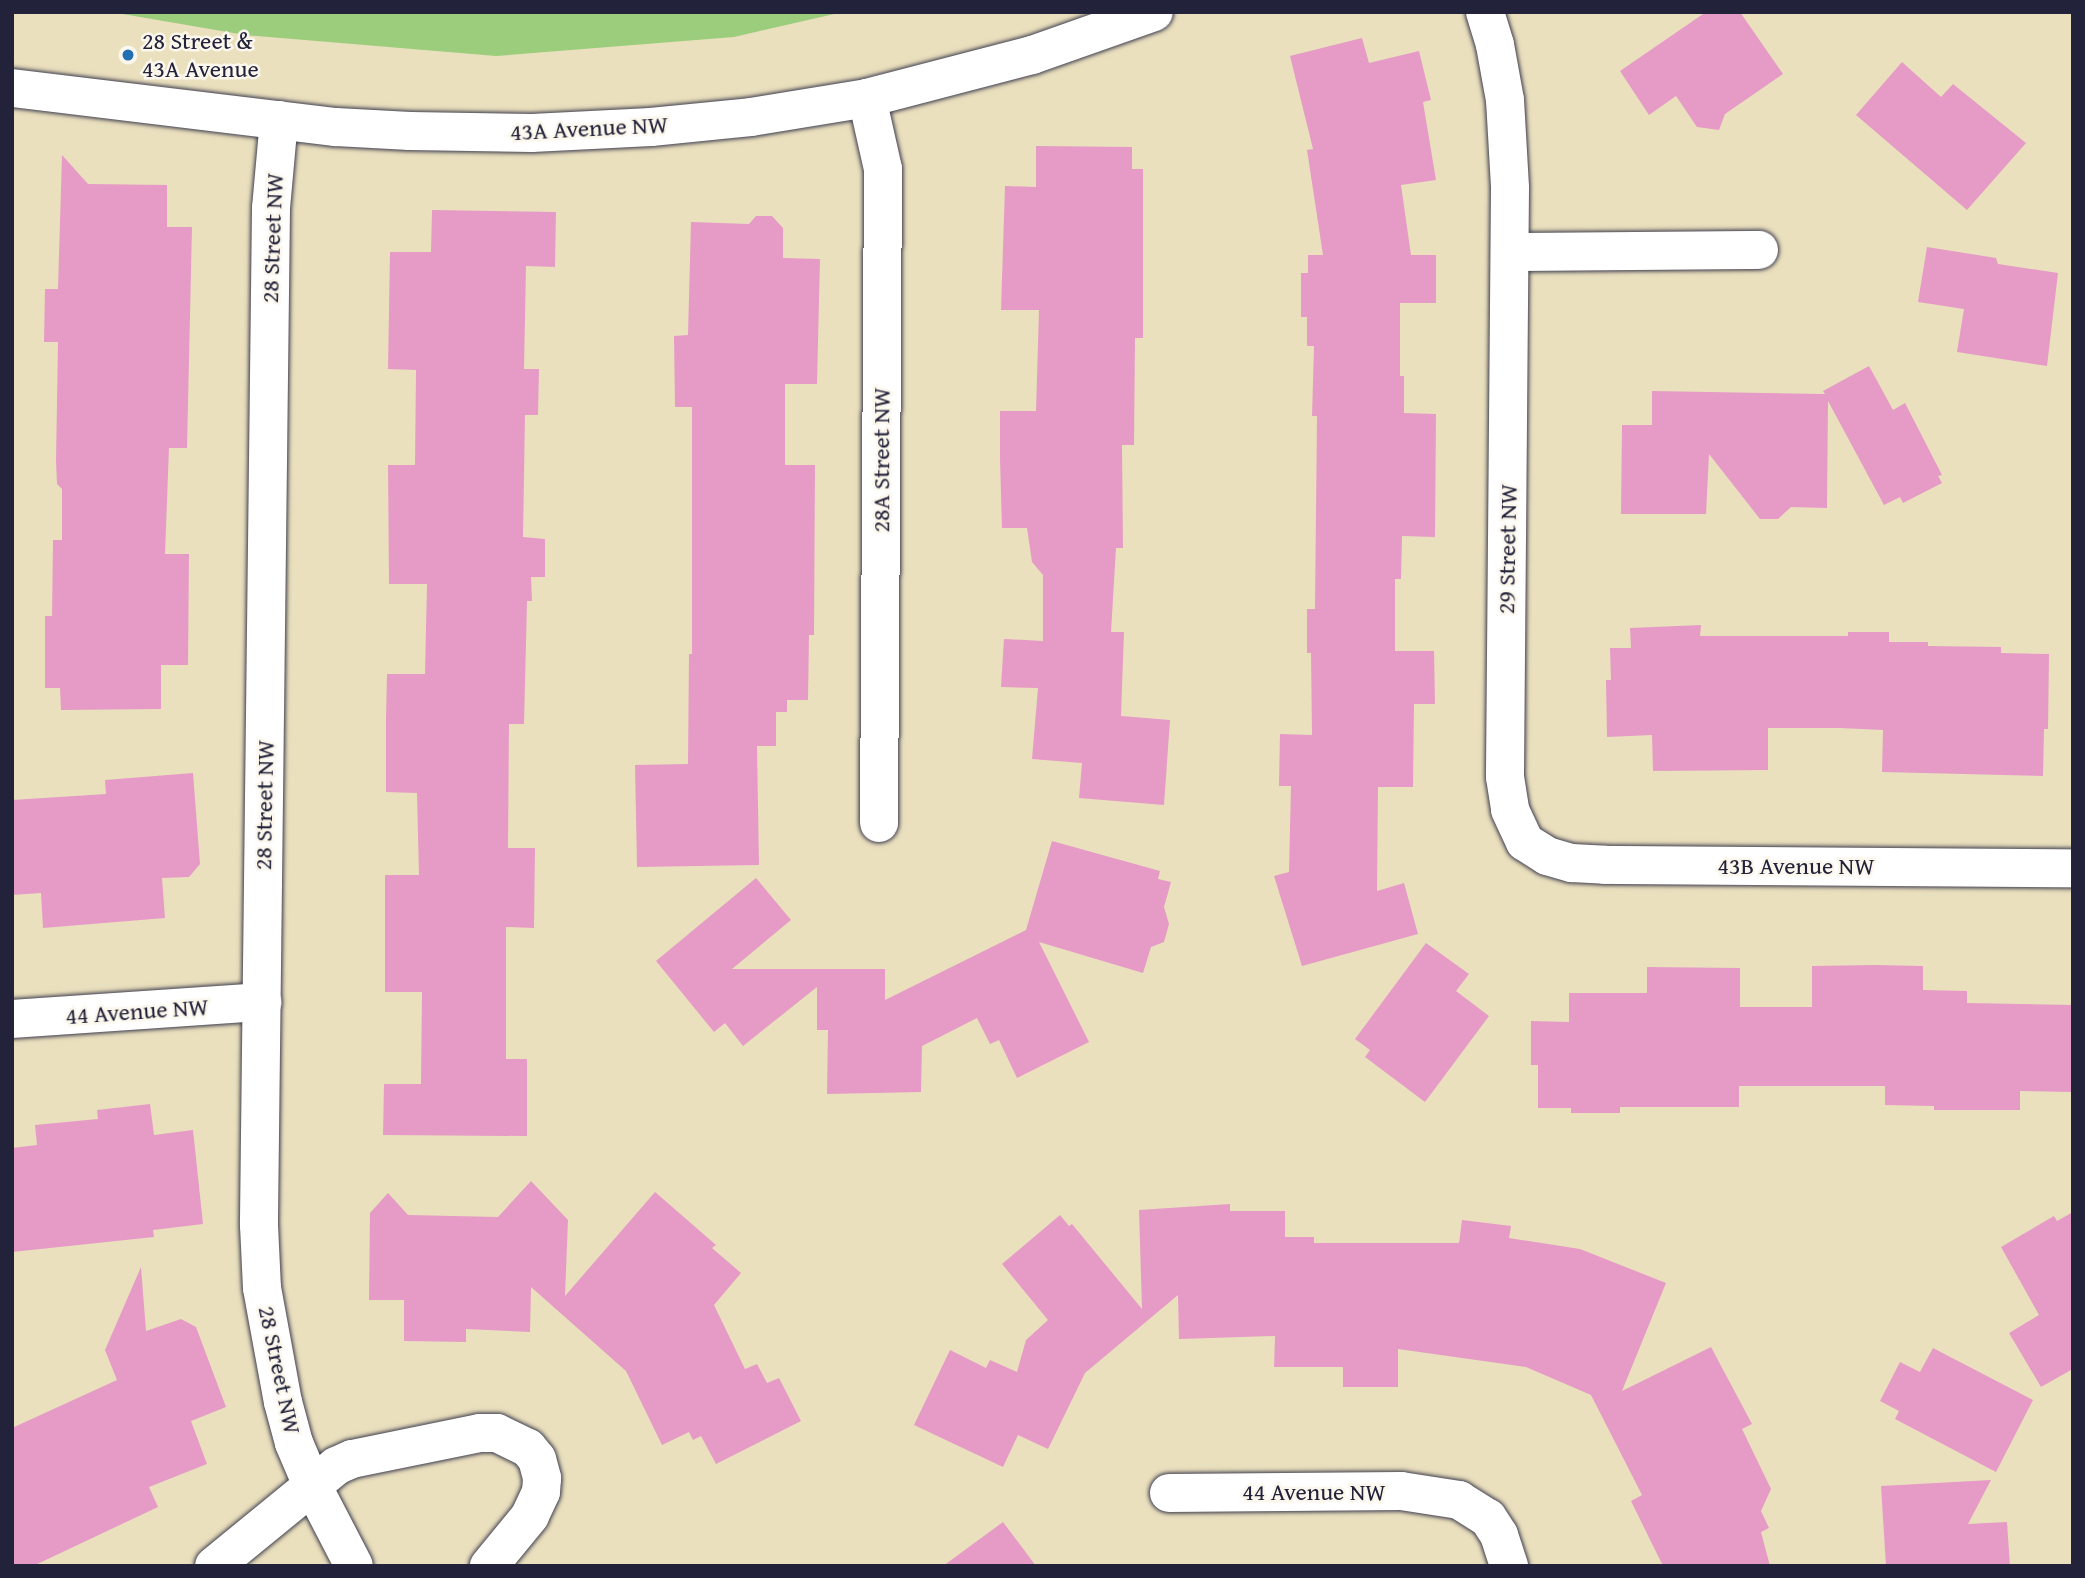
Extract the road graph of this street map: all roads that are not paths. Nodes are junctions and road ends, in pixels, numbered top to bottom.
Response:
1 (1154, 12) edge
2 (1485, 12) edge
3 (12, 88) edge
4 (867, 98) junction
5 (279, 120) junction
6 (1759, 250) dead end
7 (1511, 252) junction
8 (879, 823) dead end
9 (1525, 842) joint
10 (2073, 868) edge
11 (262, 1002) junction
12 (12, 1020) edge
13 (312, 1483) junction
14 (1169, 1493) dead end
15 (214, 1566) edge
16 (354, 1566) edge
17 (489, 1566) edge
18 (1509, 1566) edge

1 - 4 street, 43A Avenue NW
2 - 7 street, 29 Street NW
3 - 5 street, 43A Avenue NW
4 - 5 street, 43A Avenue NW
4 - 8 street, 28A Street NW
5 - 11 street, 28 Street NW
6 - 7 street
7 - 9 street, 29 Street NW
9 - 10 street, 43B Avenue NW
11 - 12 street, 44 Avenue NW
11 - 13 street, 28 Street NW
13 - 15 street
13 - 16 street, 28 Street NW
13 - 17 street
14 - 18 street, 44 Avenue NW

